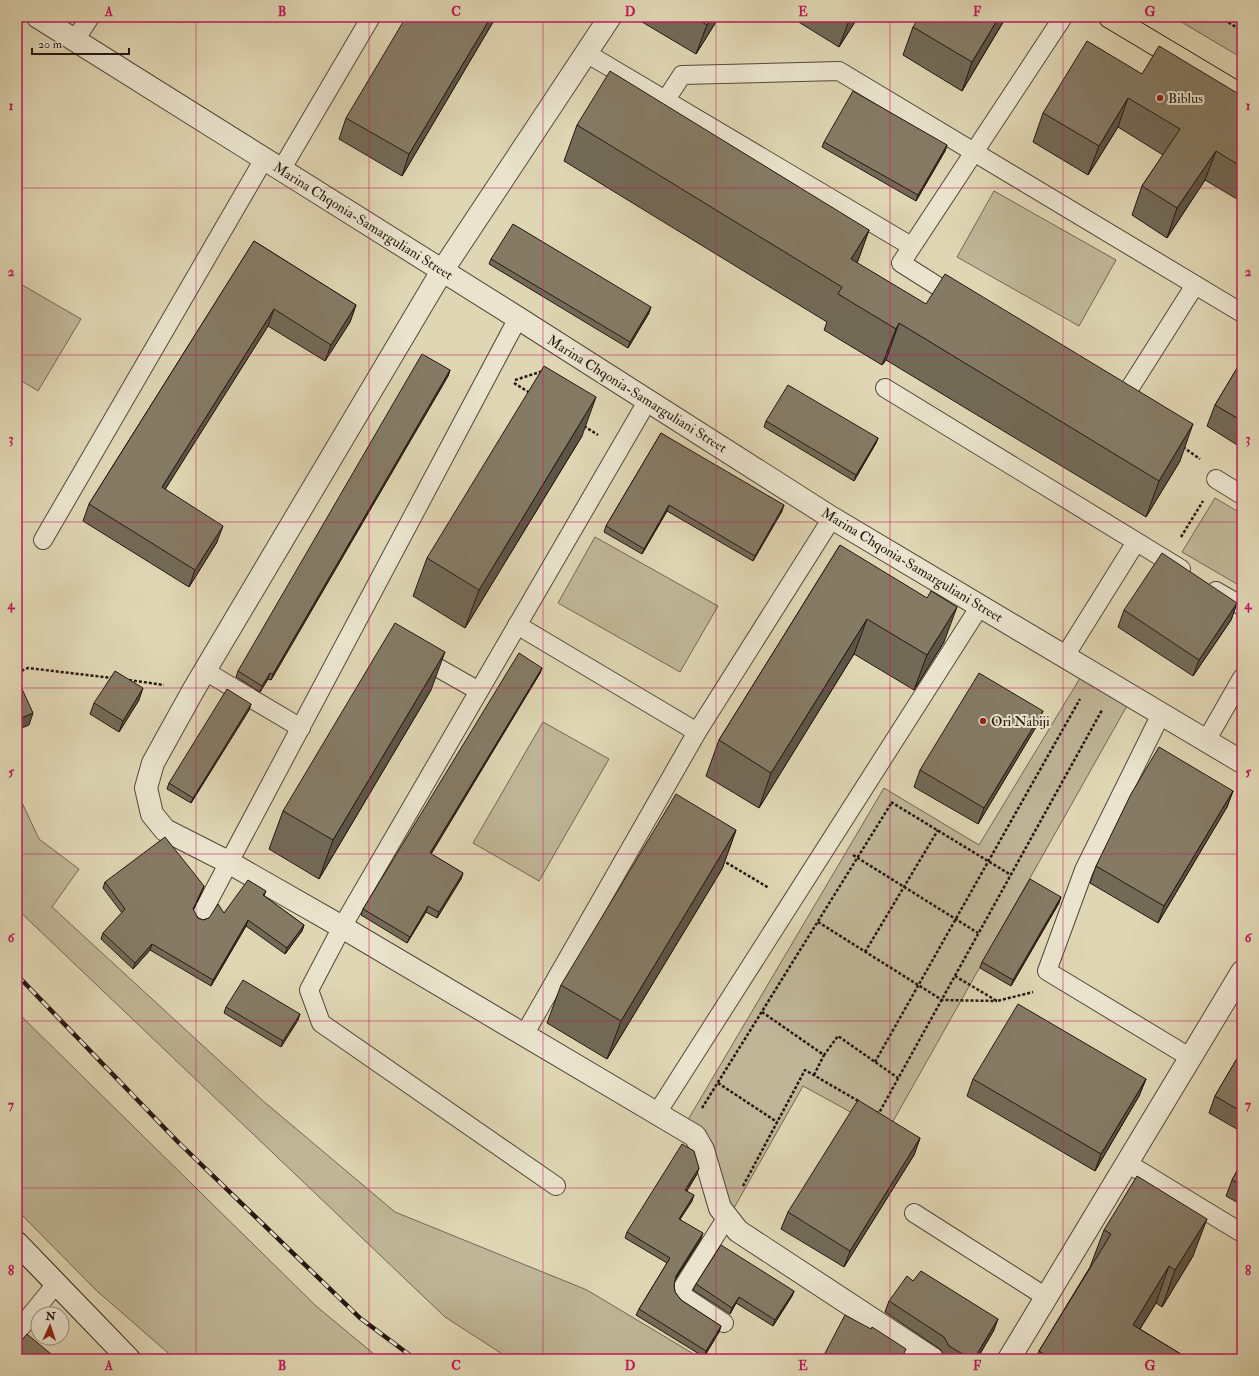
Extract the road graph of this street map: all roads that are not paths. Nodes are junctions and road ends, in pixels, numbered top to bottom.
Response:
1 (38, 17) edge
2 (90, 17) edge
3 (610, 17) edge
4 (1063, 17) edge
5 (1110, 17) edge
6 (365, 19) edge
7 (75, 40) junction
8 (586, 53) junction
9 (1242, 96) edge
10 (665, 101) junction
11 (973, 152) junction
12 (273, 164) junction
13 (911, 246) junction
14 (442, 271) junction
15 (1195, 285) junction
16 (974, 309) edge
17 (1242, 314) edge
18 (518, 318) junction
19 (885, 388) dead end
20 (1101, 389) edge
21 (648, 400) junction
22 (1216, 479) road end
23 (1242, 495) edge
24 (832, 518) junction
25 (43, 540) dead end
26 (1136, 542) junction
27 (980, 606) junction
28 (1242, 606) edge
29 (517, 625) junction
30 (405, 648) edge
31 (1065, 656) junction
32 (1242, 678) edge
33 (199, 680) junction
34 (479, 691) junction
35 (1161, 714) junction
36 (301, 728) junction
37 (697, 732) junction
38 (1206, 741) junction
39 (1242, 762) edge
40 (230, 863) junction
41 (202, 915) dead end
42 (342, 927) junction
43 (1242, 972) edge
44 (524, 1035) junction
45 (1191, 1058) junction
46 (657, 1113) junction
47 (1127, 1163) junction
48 (556, 1186) dead end
49 (914, 1213) dead end
50 (727, 1217) junction
51 (1242, 1233) edge
52 (17, 1243) edge
53 (56, 1284) junction
54 (1046, 1297) junction
55 (724, 1323) dead end
56 (17, 1332) edge
57 (129, 1359) edge
58 (933, 1359) edge
59 (1009, 1359) edge

1 - 7 street, Marina Chqonia-Samarguliani Street
2 - 7 lane
3 - 8 street
4 - 11 lane
5 - 9 main road
6 - 12 lane
7 - 12 street, Marina Chqonia-Samarguliani Street
8 - 10 lane
8 - 14 street
10 - 11 lane
10 - 13 lane
11 - 13 lane
11 - 15 lane
12 - 14 street, Marina Chqonia-Samarguliani Street
12 - 25 lane
13 - 16 lane
14 - 18 street, Marina Chqonia-Samarguliani Street
14 - 33 street
15 - 17 lane
15 - 20 lane
18 - 21 street, Marina Chqonia-Samarguliani Street
18 - 36 lane
19 - 26 lane
21 - 24 street, Marina Chqonia-Samarguliani Street
21 - 29 lane
22 - 23 lane
24 - 27 street, Marina Chqonia-Samarguliani Street
24 - 37 lane
26 - 28 lane
26 - 31 lane
27 - 31 street, Marina Chqonia-Samarguliani Street
27 - 46 lane
29 - 34 lane
29 - 37 lane
30 - 34 lane
31 - 35 street, Marina Chqonia-Samarguliani Street
32 - 38 lane
33 - 36 lane
33 - 40 street
34 - 42 lane
35 - 38 street, Marina Chqonia-Samarguliani Street
35 - 45 lane
36 - 40 lane
37 - 44 lane
38 - 39 street, Marina Chqonia-Samarguliani Street
40 - 41 lane
40 - 42 street
42 - 44 street
42 - 48 lane
43 - 45 street
44 - 46 street
45 - 47 street
46 - 50 street
47 - 51 lane
47 - 54 street
49 - 54 lane
50 - 55 lane
50 - 58 street
52 - 53 street
53 - 56 lane
53 - 57 street
54 - 59 street

